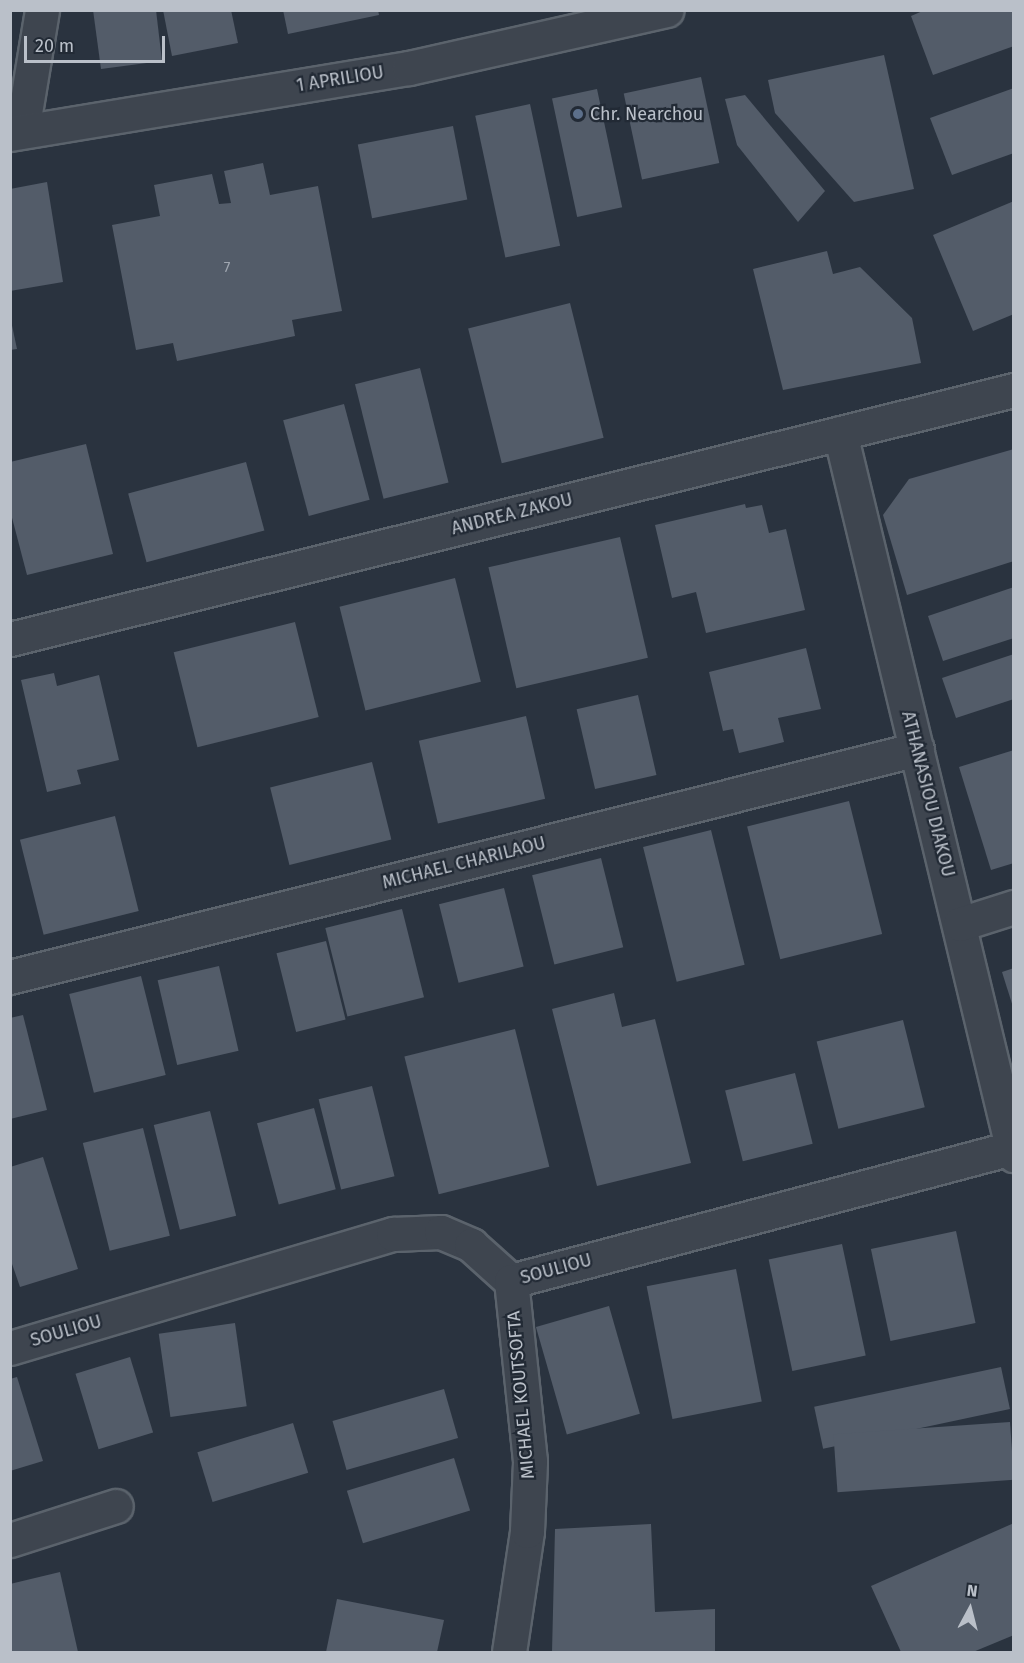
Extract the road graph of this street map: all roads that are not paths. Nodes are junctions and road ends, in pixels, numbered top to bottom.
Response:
1 (42, 10) edge
2 (667, 10) edge
3 (16, 132) edge
4 (1014, 390) edge
5 (840, 433) junction
6 (10, 639) edge
7 (917, 749) junction
8 (1014, 908) edge
9 (960, 924) junction
10 (10, 977) edge
11 (1013, 1151) edge
12 (512, 1281) junction
13 (10, 1347) edge
14 (116, 1506) dead end
15 (10, 1540) edge
16 (509, 1653) edge

1 - 3 street
2 - 3 street, 1 APRILIOU
4 - 5 street, ANDREA ZAKOU
5 - 6 street, ANDREA ZAKOU
5 - 7 street, ATHANASIOU DIAKOU
7 - 9 street, ATHANASIOU DIAKOU
7 - 10 street, MICHAEL CHARILAOU
8 - 9 street
9 - 11 street, ATHANASIOU DIAKOU
11 - 12 street, SOULIOU
12 - 13 street, SOULIOU
12 - 16 street, MICHAEL KOUTSOFTA
14 - 15 street

